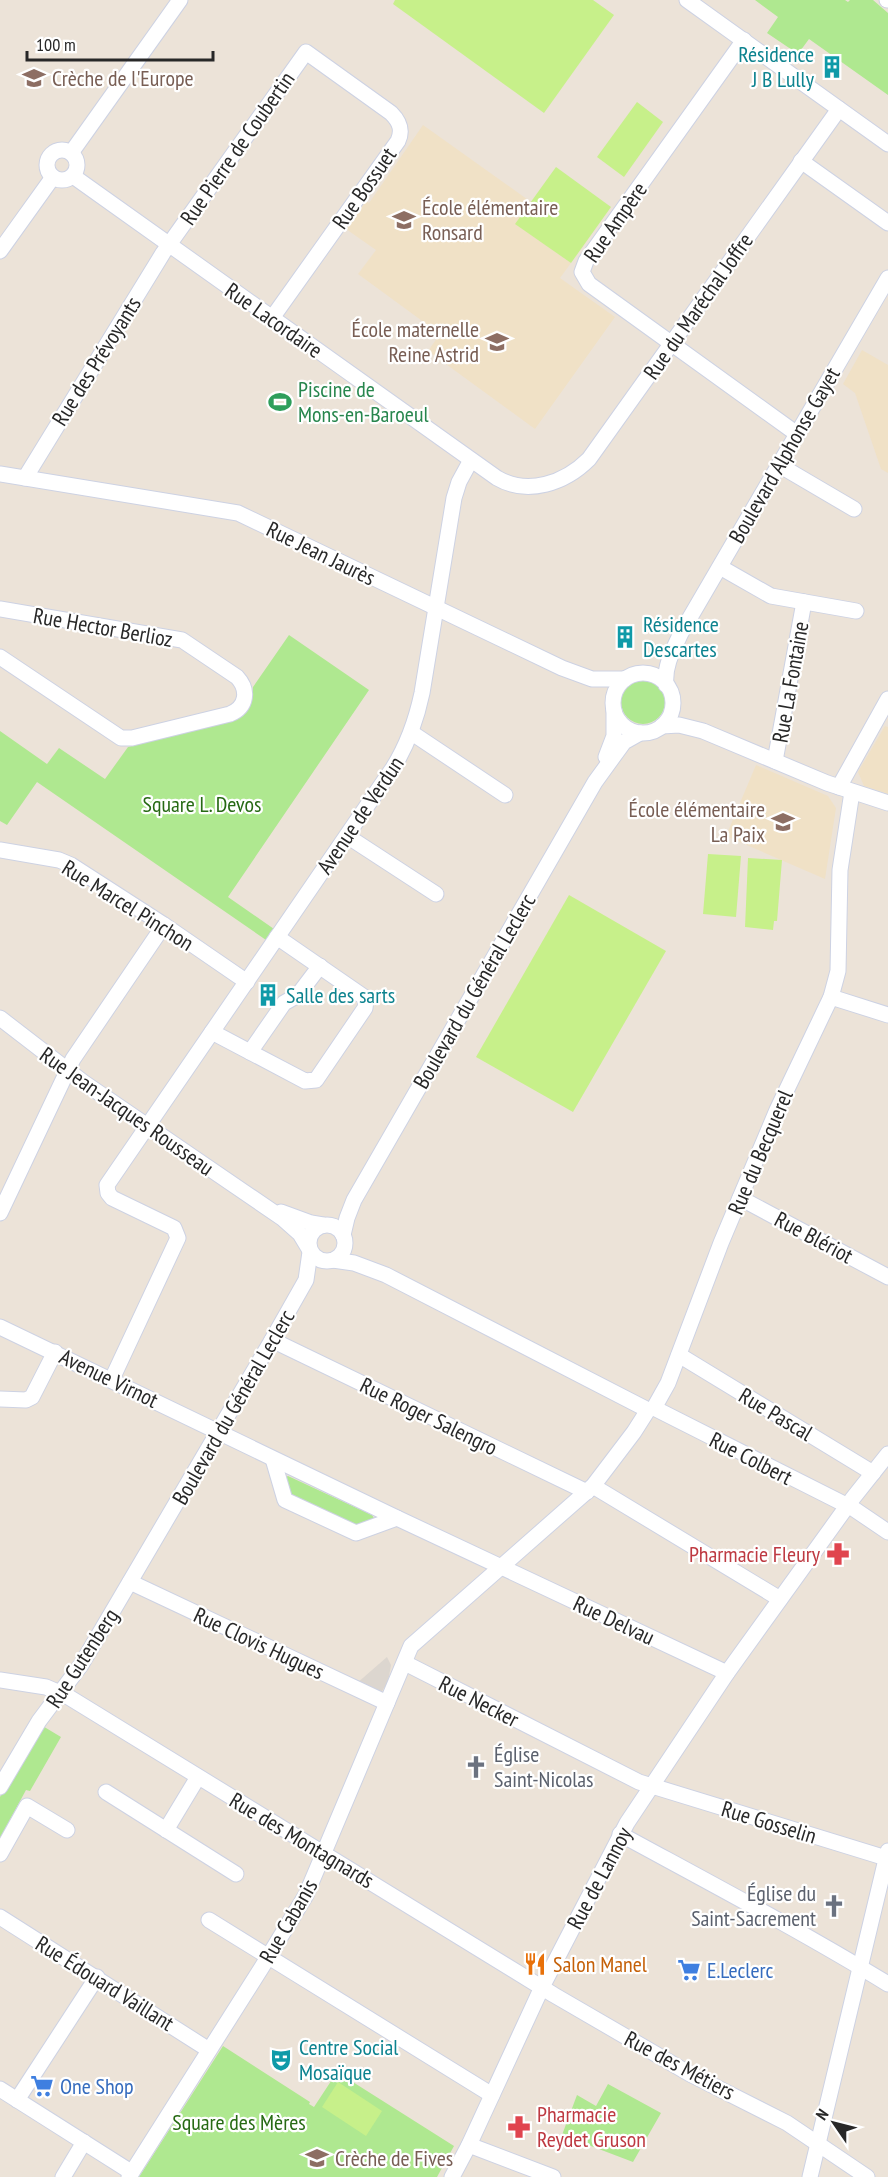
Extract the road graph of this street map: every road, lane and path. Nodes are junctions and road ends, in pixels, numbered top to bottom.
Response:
1 (180, 0) edge
2 (687, 0) edge
3 (744, 40) junction
4 (306, 52) joint
5 (839, 109) junction
6 (888, 144) edge
7 (71, 153) junction
8 (801, 161) junction
9 (73, 176) junction
10 (53, 177) junction
11 (888, 223) edge
12 (169, 244) junction
13 (0, 251) edge
14 (888, 278) edge
15 (272, 318) junction
16 (672, 343) junction
17 (797, 434) junction
18 (471, 460) junction
19 (779, 465) junction
20 (0, 474) edge
21 (25, 478) junction
22 (542, 485) joint
23 (854, 509) dead end
24 (720, 567) junction
25 (804, 602) junction
26 (0, 609) edge
27 (436, 609) junction
28 (856, 611) dead end
29 (681, 633) junction
30 (0, 657) edge
31 (641, 674) junction
32 (625, 680) junction
33 (666, 685) junction
34 (888, 699) edge
35 (672, 704) junction
36 (614, 710) junction
37 (662, 726) junction
38 (703, 731) junction
39 (412, 733) junction
40 (640, 733) junction
41 (775, 761) junction
42 (595, 782) junction
43 (845, 790) junction
44 (505, 795) dead end
45 (888, 803) edge
46 (347, 836) junction
47 (0, 850) edge
48 (436, 894) dead end
49 (164, 925) junction
50 (277, 937) junction
51 (320, 966) junction
52 (247, 982) junction
53 (831, 997) junction
54 (888, 1015) edge
55 (0, 1018) edge
56 (212, 1032) junction
57 (250, 1052) junction
58 (67, 1070) junction
59 (147, 1127) junction
60 (740, 1198) junction
61 (354, 1200) junction
62 (257, 1201) junction
63 (0, 1213) edge
64 (325, 1225) junction
65 (344, 1236) junction
66 (310, 1250) junction
67 (330, 1261) junction
68 (386, 1275) junction
69 (888, 1277) edge
70 (303, 1286) junction
71 (0, 1327) edge
72 (272, 1340) junction
73 (55, 1352) junction
74 (680, 1355) junction
75 (112, 1379) junction
76 (0, 1399) edge
77 (651, 1409) junction
78 (218, 1431) junction
79 (888, 1454) edge
80 (273, 1459) junction
81 (873, 1473) junction
82 (590, 1489) junction
83 (848, 1506) junction
84 (397, 1518) junction
85 (163, 1527) joint
86 (888, 1532) edge
87 (501, 1567) junction
88 (130, 1582) junction
89 (780, 1599) junction
90 (411, 1646) joint
91 (405, 1663) junction
92 (727, 1673) junction
93 (0, 1680) edge
94 (62, 1693) junction
95 (387, 1703) junction
96 (198, 1777) junction
97 (651, 1786) junction
98 (0, 1787) edge
99 (106, 1792) dead end
100 (67, 1830) dead end
101 (166, 1830) junction
102 (620, 1834) junction
103 (0, 1854) edge
104 (324, 1854) junction
105 (887, 1855) edge
106 (236, 1874) dead end
107 (883, 1897) edge
108 (0, 1917) edge
109 (209, 1920) dead end
110 (268, 1957) junction
111 (861, 1967) junction
112 (97, 1977) junction
113 (888, 1984) edge
114 (542, 1987) junction
115 (209, 2050) junction
116 (1, 2092) edge
117 (492, 2096) junction
118 (17, 2100) junction
119 (84, 2142) junction
120 (818, 2143) junction
121 (469, 2145) junction
122 (130, 2175) edge
123 (63, 2177) edge
124 (452, 2177) edge
125 (553, 2177) edge
126 (810, 2177) edge
127 (867, 2177) edge

1 - 7 street
2 - 3 street
3 - 5 street
3 - 16 street, Rue Ampère
4 - 12 street, Rue Pierre de Coubertin
4 - 15 street, Rue Bossuet
5 - 6 street
5 - 8 street, Rue du Maréchal Joffre
7 - 9 street
7 - 10 street
8 - 11 street
8 - 16 street, Rue du Maréchal Joffre
9 - 10 street
9 - 12 street, Rue Lacordaire
10 - 13 street
12 - 15 street, Rue Lacordaire
12 - 21 street, Rue des Prévoyants
14 - 17 street, Boulevard Alphonse Gayet
15 - 18 street, Rue Lacordaire
16 - 17 street, Rue Ampère
16 - 22 street, Rue du Maréchal Joffre
17 - 19 street, Boulevard Alphonse Gayet
18 - 22 street, Rue Lacordaire
18 - 27 street, Avenue de Verdun
19 - 23 street
19 - 24 street, Boulevard Alphonse Gayet
20 - 21 street, Rue Jean Jaurès
21 - 27 street, Rue Jean Jaurès
24 - 25 street
24 - 29 street, Boulevard Alphonse Gayet
25 - 28 street
25 - 41 street, Rue La Fontaine
26 - 30 street, Rue Hector Berlioz
27 - 32 street, Rue Jean Jaurès
27 - 39 street, Avenue de Verdun
29 - 31 street, Boulevard Alphonse Gayet
29 - 33 street, Boulevard Alphonse Gayet
31 - 32 street
31 - 33 street
32 - 36 street
33 - 35 street
34 - 43 street
35 - 37 street
35 - 38 street
36 - 40 street
36 - 42 street, Boulevard du Général Leclerc
37 - 38 street
37 - 40 street
38 - 41 street
39 - 44 street
39 - 46 street, Avenue de Verdun
40 - 42 street, Boulevard du Général Leclerc
41 - 43 street
42 - 61 street, Boulevard du Général Leclerc
43 - 45 street
43 - 53 street, Rue du Becquerel
46 - 48 street
46 - 50 street, Avenue de Verdun
47 - 49 street, Rue Marcel Pinchon
49 - 52 street, Rue Marcel Pinchon
49 - 58 street
50 - 51 street
50 - 52 street, Avenue de Verdun
51 - 57 street
51 - 57 street
52 - 56 street, Avenue de Verdun
53 - 54 street
53 - 60 street, Rue du Becquerel
55 - 58 street, Rue Jean-Jacques Rousseau
56 - 57 street
56 - 59 street, Avenue de Verdun
58 - 59 street, Rue Jean-Jacques Rousseau
58 - 63 street
59 - 62 street, Rue Jean-Jacques Rousseau
59 - 75 street, Avenue de Verdun
60 - 69 street, Rue Blériot
60 - 74 street, Rue du Becquerel
61 - 64 street, Boulevard du Général Leclerc
61 - 65 street, Boulevard du Général Leclerc
62 - 64 street, Rue Jean-Jacques Rousseau
62 - 66 street, Rue Jean-Jacques Rousseau
64 - 65 street
64 - 66 street
65 - 67 street
65 - 68 street
66 - 67 street
66 - 70 street, Boulevard du Général Leclerc
67 - 68 street
67 - 70 street, Boulevard du Général Leclerc
68 - 77 street
70 - 72 street, Boulevard du Général Leclerc
71 - 73 street, Avenue Virnot
72 - 78 street, Boulevard du Général Leclerc
72 - 82 street, Rue Roger Salengro
73 - 75 street, Avenue Virnot
73 - 76 street
74 - 77 street, Rue du Becquerel
74 - 81 street, Rue Pascal
75 - 78 street, Avenue Virnot
77 - 82 street, Rue du Becquerel
77 - 83 street, Rue Colbert
78 - 80 street, Avenue Virnot
78 - 85 street, Boulevard du Général Leclerc
79 - 81 street, Rue de Lannoy
80 - 84 street, Avenue Virnot
80 - 84 street
81 - 83 street, Rue de Lannoy
82 - 87 street, Rue du Becquerel
82 - 89 street, Rue Roger Salengro
83 - 86 street, Rue Colbert
83 - 89 street, Rue de Lannoy
84 - 87 street, Rue Delvau
85 - 88 street, Rue Gutenberg
87 - 90 street, Rue du Becquerel
87 - 92 street, Rue Delvau
88 - 94 street, Rue Gutenberg
88 - 95 street, Rue Clovis Hugues
89 - 92 street, Rue de Lannoy
90 - 91 street, Rue Cabanis
91 - 95 street, Rue Cabanis
91 - 97 street, Rue Necker
92 - 97 street, Rue de Lannoy
93 - 94 street, Rue des Montagnards
94 - 96 street, Rue des Montagnards
94 - 98 street, Rue Gutenberg
95 - 104 street, Rue Cabanis
96 - 101 street
96 - 104 street, Rue des Montagnards
97 - 102 street, Rue de Lannoy
97 - 105 street, Rue Gosselin
99 - 101 street
100 - 103 street
101 - 106 street
102 - 111 street
102 - 114 street, Rue de Lannoy
104 - 110 street, Rue Cabanis
104 - 114 street, Rue des Montagnards
105 - 107 street
107 - 111 street
108 - 112 street, Rue Édouard Vaillant
109 - 110 street
110 - 115 street, Rue Cabanis
110 - 117 street
111 - 113 street
111 - 120 street
112 - 115 street, Rue Édouard Vaillant
112 - 118 street
114 - 117 street, Rue de Lannoy
114 - 120 street, Rue des Métiers
115 - 122 street, Rue Cabanis
116 - 118 street
117 - 121 street, Rue de Lannoy
118 - 119 street
119 - 122 street
119 - 123 street
120 - 126 street
120 - 127 street, Rue des Métiers
121 - 124 street, Rue de Lannoy
121 - 125 street

